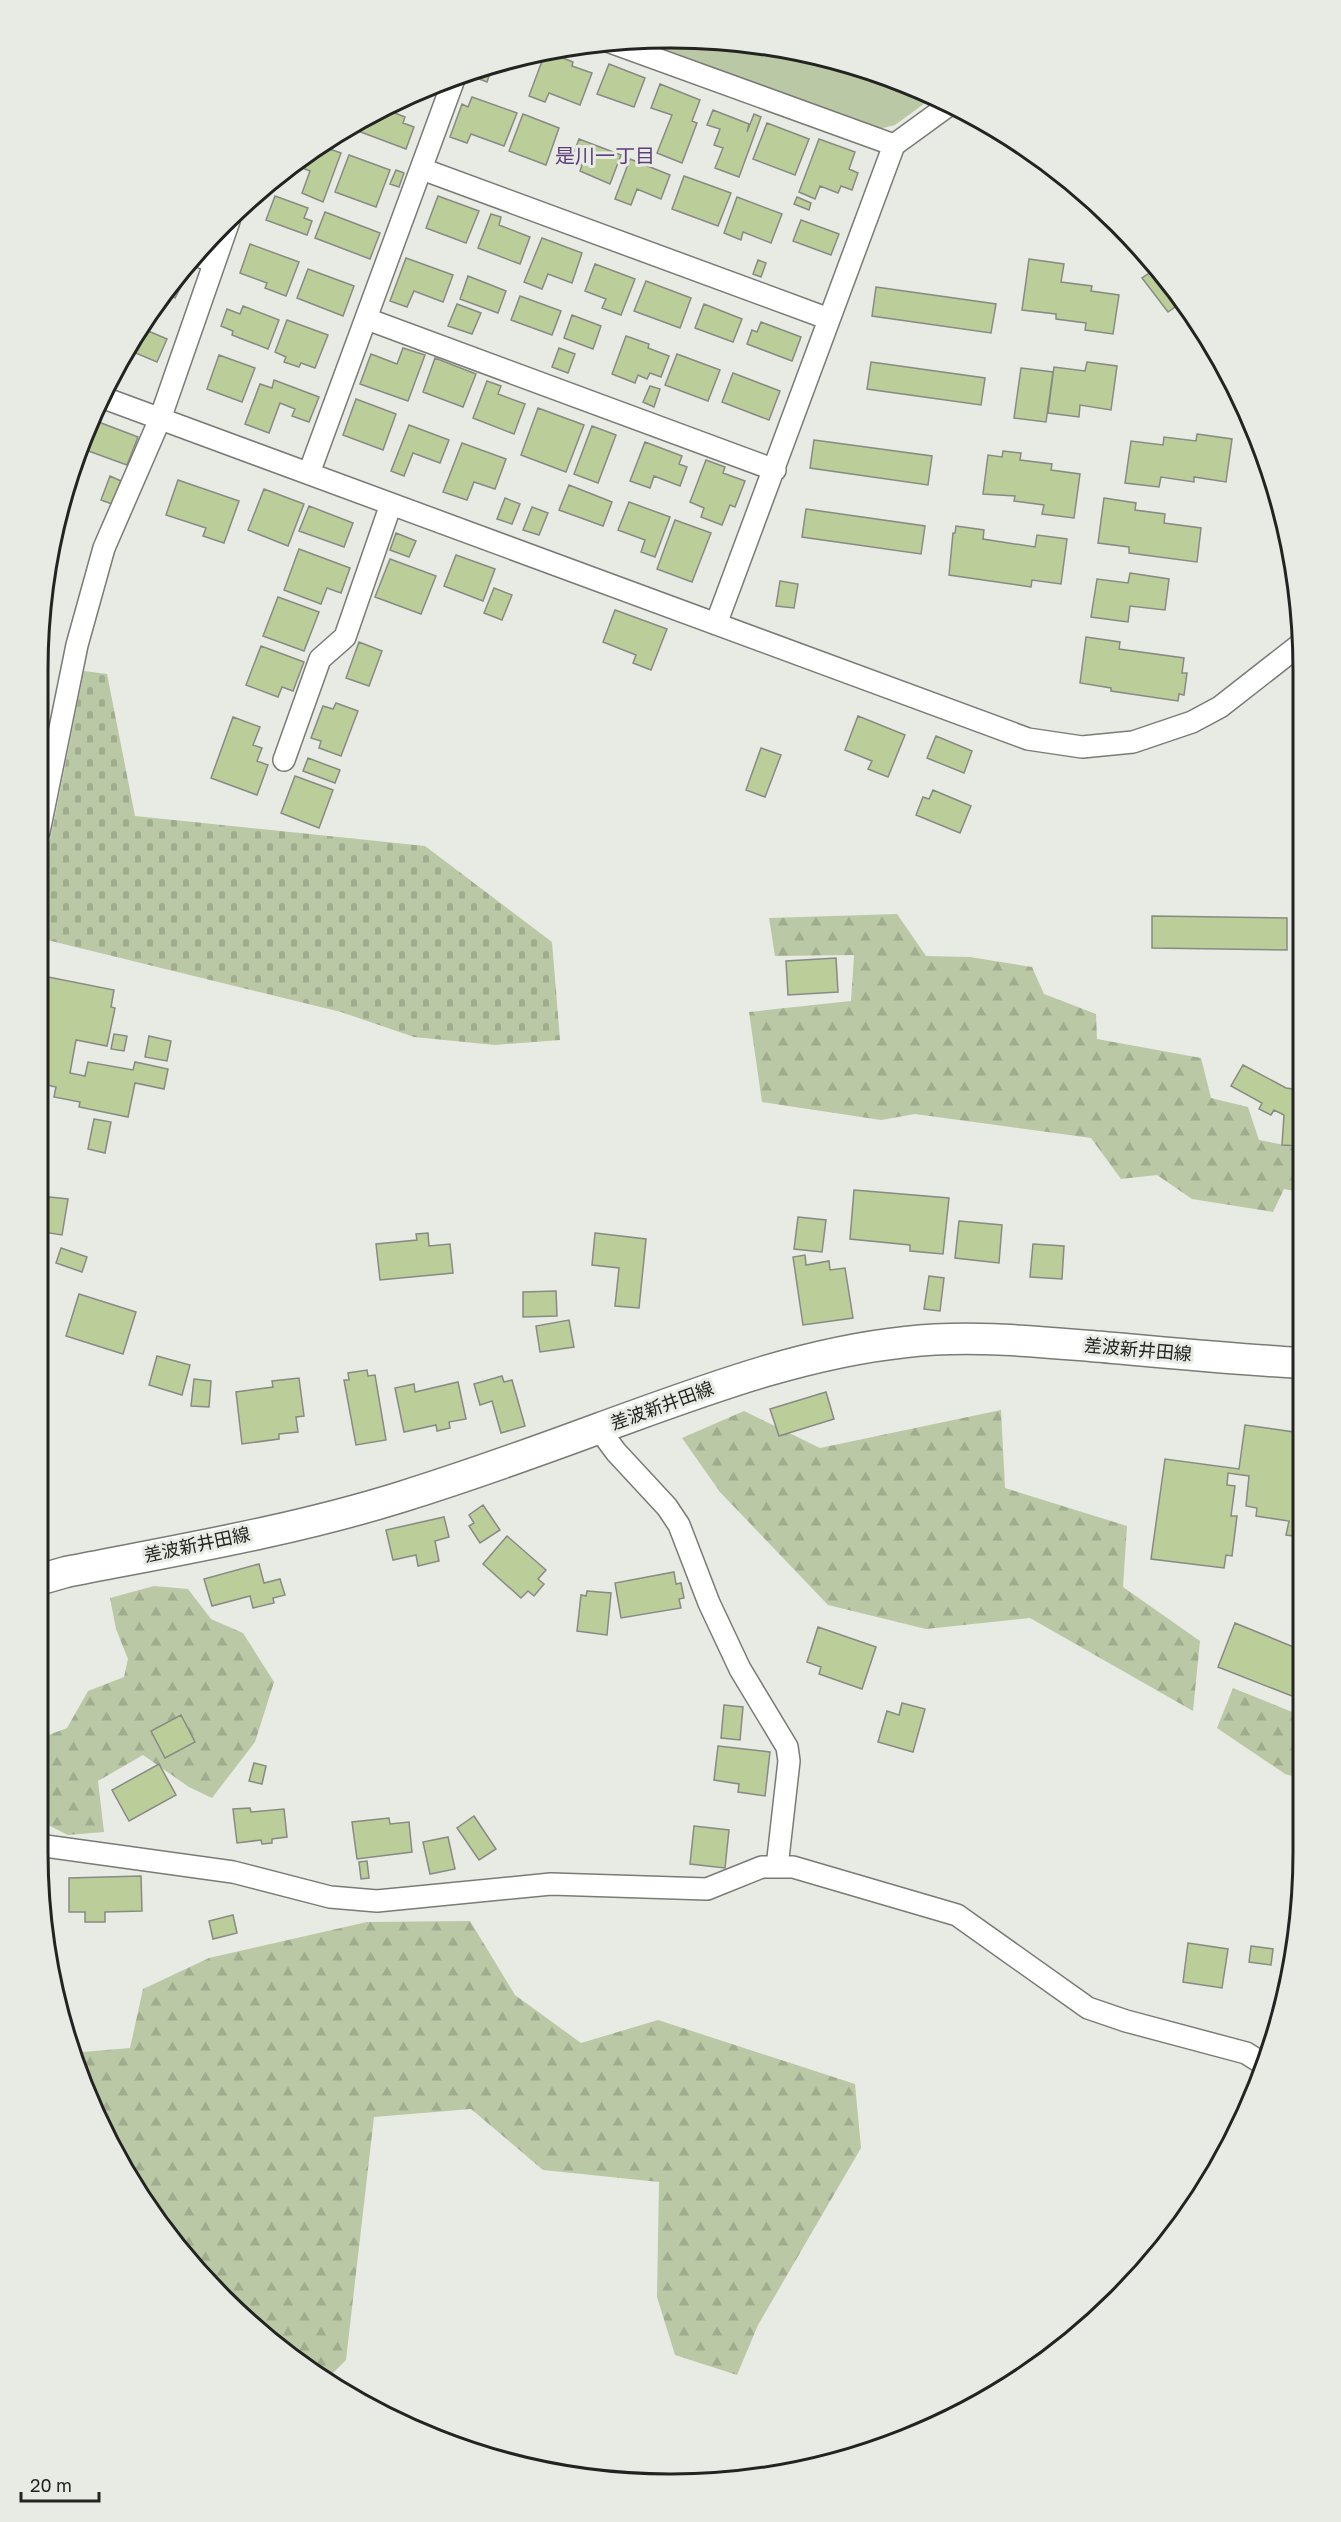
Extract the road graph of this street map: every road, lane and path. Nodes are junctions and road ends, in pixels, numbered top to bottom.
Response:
1 (629, 49) edge
2 (451, 88) edge
3 (942, 110) edge
4 (894, 145) junction
5 (422, 169) junction
6 (204, 258) edge
7 (367, 319) junction
8 (829, 319) junction
9 (110, 400) edge
10 (160, 419) junction
11 (775, 470) junction
12 (309, 473) junction
13 (390, 504) junction
14 (717, 624) junction
15 (1293, 650) edge
16 (284, 760) dead end
17 (48, 788) edge
18 (1293, 1362) edge
19 (599, 1429) junction
20 (48, 1577) edge
21 (48, 1846) edge
22 (777, 1867) junction
23 (1257, 2060) edge

1 - 4 street
2 - 5 street
3 - 4 street
4 - 8 street
5 - 7 street
5 - 8 street
6 - 10 street
7 - 11 street
7 - 12 street
8 - 11 street
9 - 10 street
10 - 12 street
10 - 17 street
11 - 14 street
12 - 13 street
13 - 14 street
13 - 16 street
14 - 15 street
18 - 19 main road, 差波新井田線
19 - 20 main road, 差波新井田線
19 - 22 street
21 - 22 street
22 - 23 street

